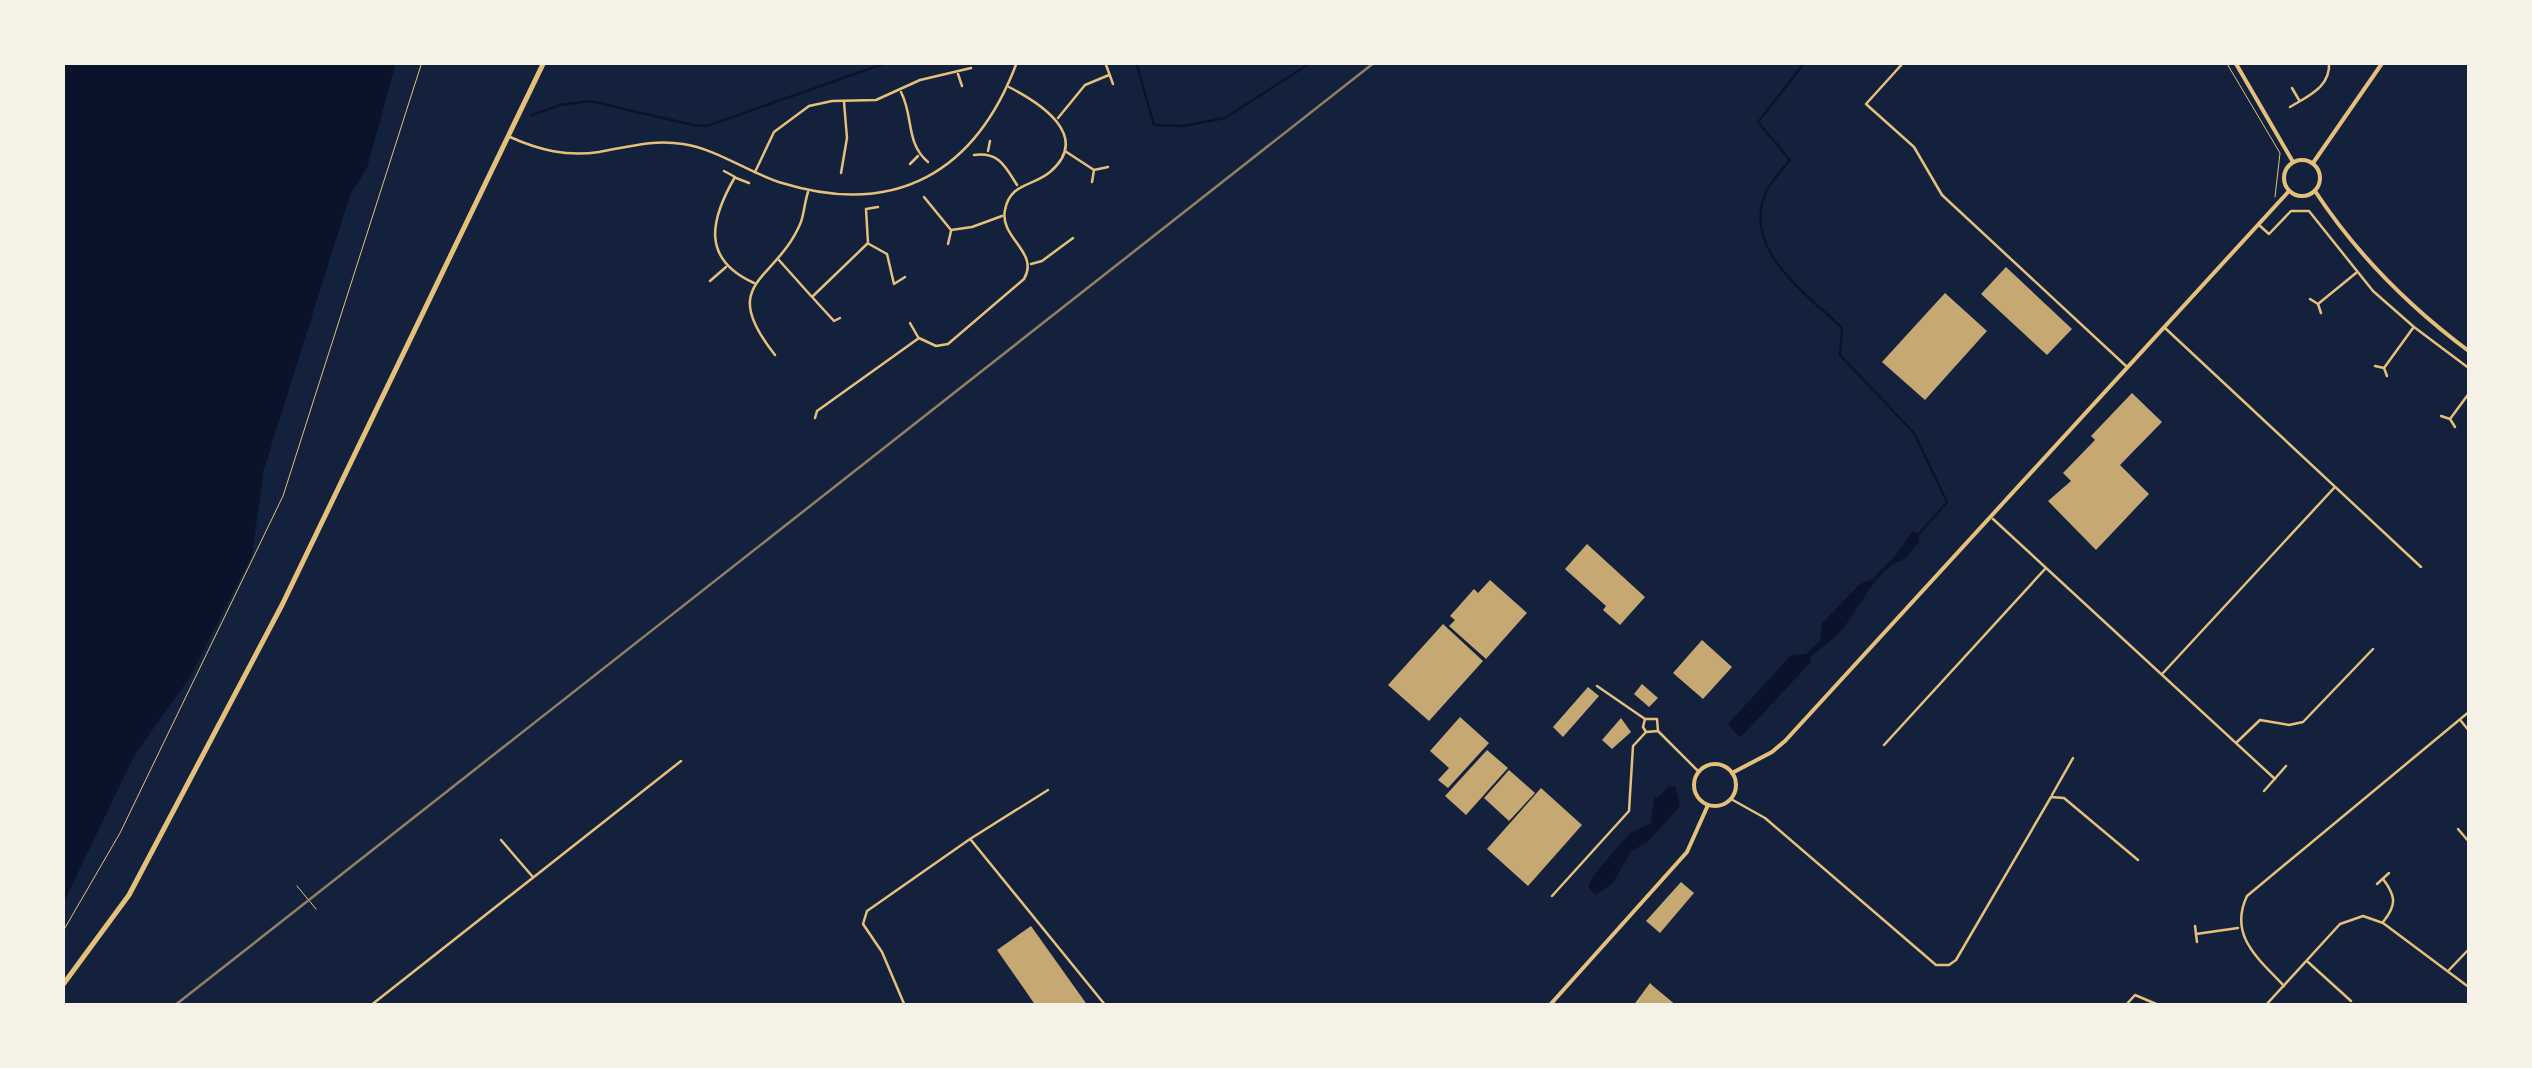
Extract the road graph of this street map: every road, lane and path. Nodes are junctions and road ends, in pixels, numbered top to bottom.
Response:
1 (422, 62) edge
2 (544, 62) edge
3 (1017, 62) edge
4 (1105, 62) edge
5 (1904, 62) edge
6 (2226, 62) edge
7 (2235, 62) edge
8 (2329, 62) edge
9 (2383, 62) edge
10 (971, 68) dead end
11 (958, 73) junction
12 (1110, 75) junction
13 (1113, 84) dead end
14 (962, 86) dead end
15 (1008, 86) junction
16 (2292, 88) dead end
17 (900, 91) junction
18 (844, 100) junction
19 (2299, 101) junction
20 (2290, 106) dead end
21 (1058, 119) junction
22 (508, 136) junction
23 (990, 140) dead end
24 (1064, 151) junction
25 (988, 153) junction
26 (920, 154) junction
27 (974, 155) dead end
28 (928, 162) dead end
29 (2293, 162) junction
30 (2313, 163) junction
31 (910, 164) dead end
32 (1108, 167) dead end
33 (1094, 170) junction
34 (724, 171) dead end
35 (754, 173) junction
36 (842, 173) dead end
37 (735, 177) junction
38 (1092, 182) dead end
39 (748, 183) dead end
40 (1018, 186) junction
41 (808, 190) junction
42 (2289, 191) junction
43 (2315, 191) junction
44 (924, 198) dead end
45 (2270, 202) dead end
46 (878, 207) dead end
47 (1004, 216) junction
48 (2259, 225) junction
49 (952, 230) junction
50 (1072, 238) dead end
51 (868, 244) junction
52 (948, 244) dead end
53 (776, 258) junction
54 (1030, 264) junction
55 (727, 266) junction
56 (2357, 272) junction
57 (906, 277) dead end
58 (710, 281) dead end
59 (755, 284) junction
60 (812, 297) junction
61 (2310, 300) dead end
62 (2318, 304) junction
63 (2321, 312) dead end
64 (840, 318) dead end
65 (910, 323) dead end
66 (2164, 327) junction
67 (2414, 327) junction
68 (919, 338) junction
69 (2470, 352) edge
70 (775, 355) dead end
71 (2375, 366) dead end
72 (2127, 367) junction
73 (2384, 368) junction
74 (2470, 369) edge
75 (2388, 376) dead end
76 (2470, 392) edge
77 (2440, 416) dead end
78 (815, 418) dead end
79 (2450, 419) junction
80 (2455, 427) dead end
81 (2335, 487) junction
82 (1992, 518) junction
83 (2422, 567) dead end
84 (2046, 568) junction
85 (2372, 650) dead end
86 (2162, 674) junction
87 (1597, 686) dead end
88 (2470, 711) edge
89 (1646, 719) junction
90 (2459, 720) junction
91 (1658, 731) junction
92 (1646, 732) junction
93 (2470, 732) edge
94 (2236, 742) junction
95 (1884, 744) dead end
96 (2074, 758) dead end
97 (681, 761) dead end
98 (2286, 766) dead end
99 (1699, 772) junction
100 (1732, 773) junction
101 (2275, 779) junction
102 (1048, 790) dead end
103 (2264, 791) dead end
104 (2052, 797) junction
105 (1732, 799) junction
106 (1708, 805) junction
107 (2458, 829) dead end
108 (970, 839) junction
109 (501, 840) dead end
110 (2470, 842) edge
111 (2128, 852) junction
112 (2122, 860) dead end
113 (2138, 860) dead end
114 (2389, 874) dead end
115 (533, 877) junction
116 (2383, 879) junction
117 (2377, 884) dead end
118 (297, 886) dead end
119 (1552, 896) dead end
120 (316, 909) dead end
121 (2382, 924) junction
122 (2195, 926) dead end
123 (2240, 927) junction
124 (62, 932) edge
125 (2196, 934) junction
126 (2198, 942) dead end
127 (2470, 948) edge
128 (2308, 962) junction
129 (2448, 971) junction
130 (62, 986) edge
131 (2284, 986) junction
132 (2470, 988) edge
133 (2351, 1001) dead end
134 (1553, 1003) edge
135 (370, 1006) edge
136 (905, 1006) edge
137 (1106, 1006) edge
138 (2125, 1006) edge
139 (2161, 1006) edge
140 (2265, 1006) edge

1 - 124 path
2 - 22 main road
3 - 15 street
4 - 12 street
5 - 72 street
6 - 45 path
7 - 29 main road
8 - 19 street
9 - 30 main road
10 - 11 street
11 - 14 street
11 - 17 street
12 - 13 street
12 - 21 street
15 - 21 street
15 - 41 street
16 - 19 street
17 - 18 street
17 - 26 street
18 - 35 street
18 - 36 street
19 - 20 street
21 - 24 street
22 - 35 street
22 - 130 main road
23 - 25 street
24 - 33 street
24 - 40 street
25 - 27 street
25 - 40 street
26 - 28 street
26 - 31 street
29 - 30 main road
29 - 42 main road
30 - 43 main road
32 - 33 street
33 - 38 street
34 - 37 street
35 - 41 street
37 - 39 street
37 - 55 street
40 - 47 street
41 - 53 street
42 - 43 main road
42 - 48 main road
43 - 69 main road
44 - 49 street
46 - 51 street
47 - 49 street
47 - 54 street
48 - 56 street
48 - 66 main road
49 - 52 street
50 - 54 street
51 - 57 street
51 - 60 street
53 - 59 street
53 - 60 street
54 - 68 street
55 - 58 street
55 - 59 street
56 - 62 street
56 - 67 street
59 - 70 street
60 - 64 street
61 - 62 street
62 - 63 street
65 - 68 street
66 - 72 main road
66 - 81 street
67 - 73 street
67 - 74 street
68 - 78 street
71 - 73 street
72 - 82 main road
73 - 75 street
76 - 79 street
77 - 79 street
79 - 80 street
81 - 83 street
81 - 86 street
82 - 84 street
82 - 100 main road
84 - 86 street
84 - 95 street
85 - 94 street
86 - 94 street
87 - 89 street
88 - 90 street
89 - 91 street
89 - 92 street
90 - 93 street
90 - 123 street
91 - 92 street
91 - 99 street
92 - 119 street
94 - 101 street
96 - 104 street
97 - 115 street
98 - 101 street
99 - 100 main road
99 - 106 main road
100 - 105 main road
101 - 103 street
102 - 108 street
104 - 105 street
104 - 111 street
105 - 106 main road
106 - 134 main road
107 - 110 street
108 - 136 street
108 - 137 street
109 - 115 street
111 - 112 street
111 - 113 street
114 - 116 street
115 - 135 street
116 - 117 street
116 - 121 street
118 - 120 path
121 - 128 street
121 - 129 street
122 - 125 street
123 - 125 street
123 - 131 street
125 - 126 street
127 - 129 street
128 - 131 street
128 - 133 street
129 - 132 street
131 - 140 street
138 - 139 street

